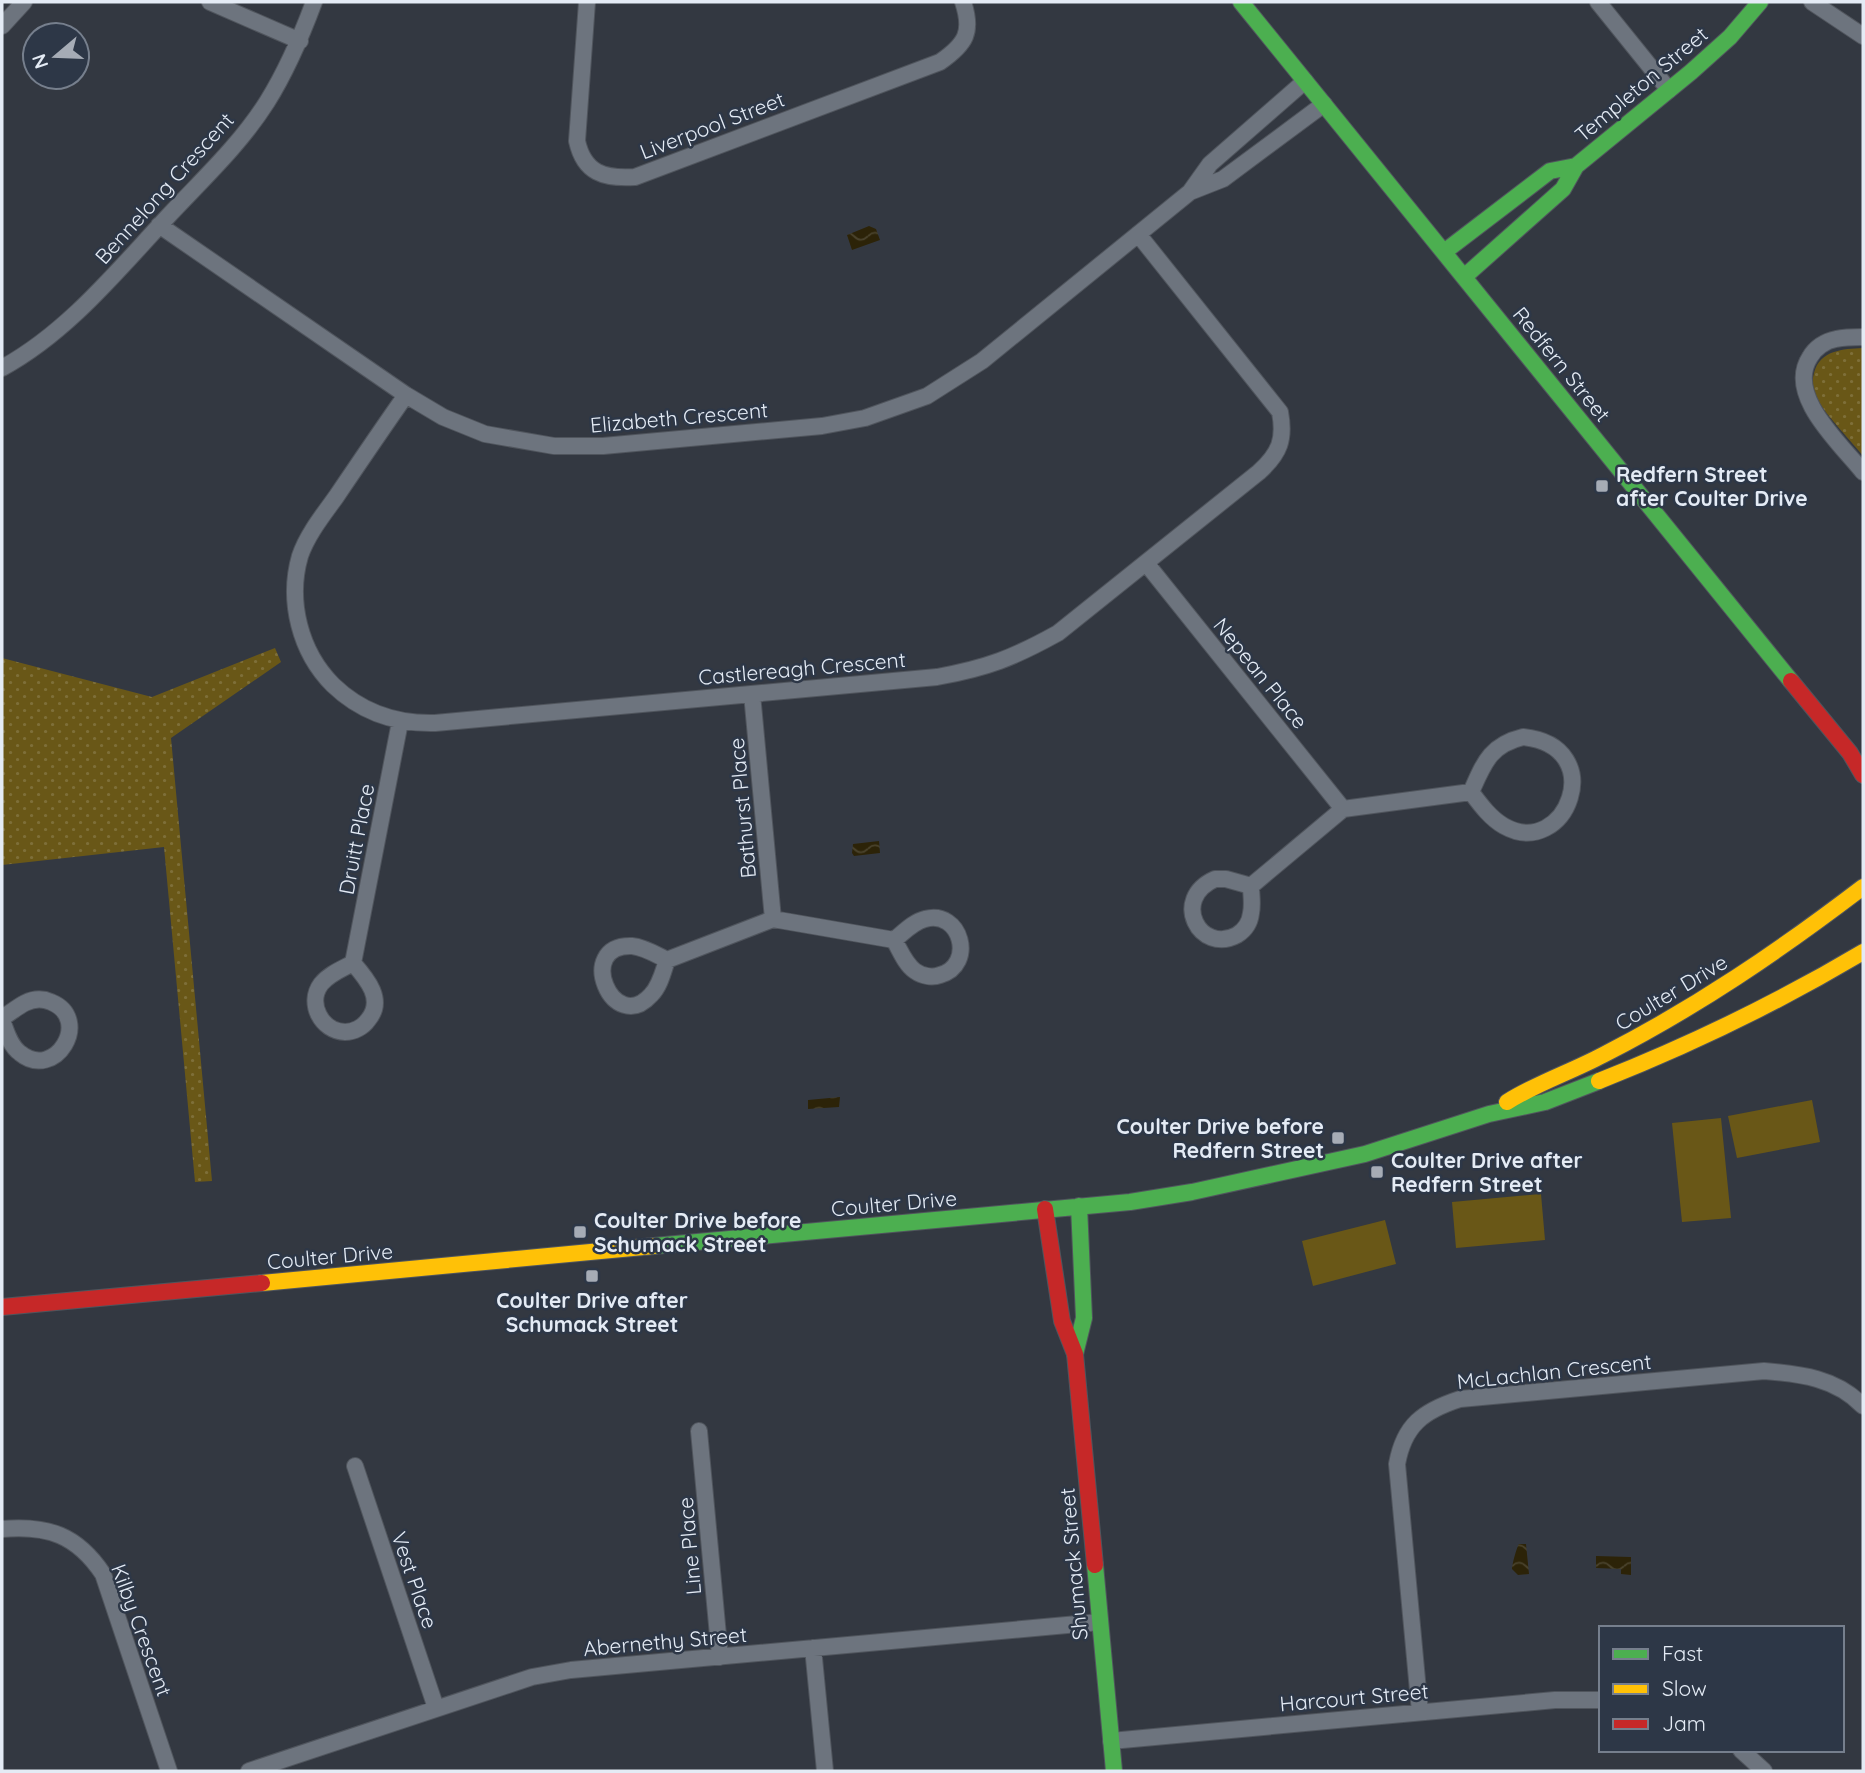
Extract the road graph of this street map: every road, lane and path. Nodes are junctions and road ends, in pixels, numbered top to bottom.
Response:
1 (24, 2) edge
2 (210, 2) edge
3 (314, 2) edge
4 (587, 2) edge
5 (963, 2) edge
6 (1241, 2) edge
7 (1598, 2) edge
8 (1760, 2) edge
9 (1812, 2) edge
10 (2, 26) edge
11 (1863, 36) edge
12 (300, 41) junction
13 (1305, 81) junction
14 (1669, 90) junction
15 (1324, 104) junction
16 (1576, 166) junction
17 (1190, 192) junction
18 (159, 225) junction
19 (1138, 234) junction
20 (1444, 252) junction
21 (1464, 277) junction
22 (1863, 337) edge
23 (2, 368) edge
24 (406, 395) junction
25 (1863, 472) edge
26 (1146, 563) junction
27 (752, 694) junction
28 (400, 722) junction
29 (1850, 753) junction
30 (1863, 764) edge
31 (1863, 775) edge
32 (1471, 792) junction
33 (1343, 809) junction
34 (1251, 886) dead end
35 (1863, 887) edge
36 (773, 919) junction
37 (894, 940) dead end
38 (1863, 952) edge
39 (667, 960) dead end
40 (353, 963) dead end
41 (2, 1019) edge
42 (1489, 1114) junction
43 (1079, 1206) junction
44 (1045, 1209) junction
45 (2, 1307) edge
46 (1075, 1354) junction
47 (1863, 1406) edge
48 (699, 1431) dead end
49 (355, 1466) dead end
50 (2, 1529) edge
51 (1100, 1622) junction
52 (813, 1648) junction
53 (720, 1657) junction
54 (1599, 1700) edge
55 (436, 1709) junction
56 (1420, 1712) junction
57 (1111, 1741) junction
58 (1743, 1752) edge
59 (169, 1771) edge
60 (248, 1771) edge
61 (825, 1771) edge
62 (1114, 1771) edge
63 (1764, 1771) edge

1 - 10 street
2 - 12 street
3 - 12 street, Bennelong Crescent
4 - 5 street, Liverpool Street
6 - 13 main road, Redfern Street
7 - 14 street
8 - 14 main road, Templeton Street
9 - 11 street
12 - 18 street, Bennelong Crescent
13 - 15 main road, Redfern Street
13 - 17 street, Elizabeth Crescent
14 - 16 main road, Templeton Street
15 - 17 street, Elizabeth Crescent
15 - 20 main road, Redfern Street
16 - 20 main road, Templeton Street
16 - 21 main road, Templeton Street
17 - 19 street, Elizabeth Crescent
18 - 23 street, Bennelong Crescent
18 - 24 street, Elizabeth Crescent
19 - 24 street, Elizabeth Crescent
19 - 26 street, Castlereagh Crescent
20 - 21 main road, Redfern Street
21 - 29 main road, Redfern Street
22 - 25 street
24 - 28 street, Castlereagh Crescent
26 - 27 street, Castlereagh Crescent
26 - 33 street, Nepean Place
27 - 28 street, Castlereagh Crescent
27 - 36 street, Bathurst Place
28 - 40 street, Druitt Place
29 - 30 main road, Redfern Street
29 - 31 main road, Redfern Street
32 - 32 street
32 - 33 street
33 - 34 street
35 - 42 main road, Coulter Drive
36 - 37 street
36 - 39 street
38 - 42 main road, Coulter Drive
41 - 41 street
42 - 43 main road, Coulter Drive
43 - 44 main road, Coulter Drive
43 - 46 main road, Shumack Street
44 - 45 main road, Coulter Drive
44 - 46 main road, Shumack Street
46 - 51 main road, Shumack Street
47 - 56 street, McLachlan Crescent
48 - 53 street, Line Place
49 - 55 street, Vest Place
50 - 59 street, Kilby Crescent
51 - 52 street, Abernethy Street
51 - 57 main road, Shumack Street
52 - 53 street, Abernethy Street
52 - 61 street
53 - 55 street, Abernethy Street
54 - 56 street, Harcourt Street
55 - 60 street, Abernethy Street
56 - 57 street, Harcourt Street
57 - 62 main road, Shumack Street
58 - 63 street

